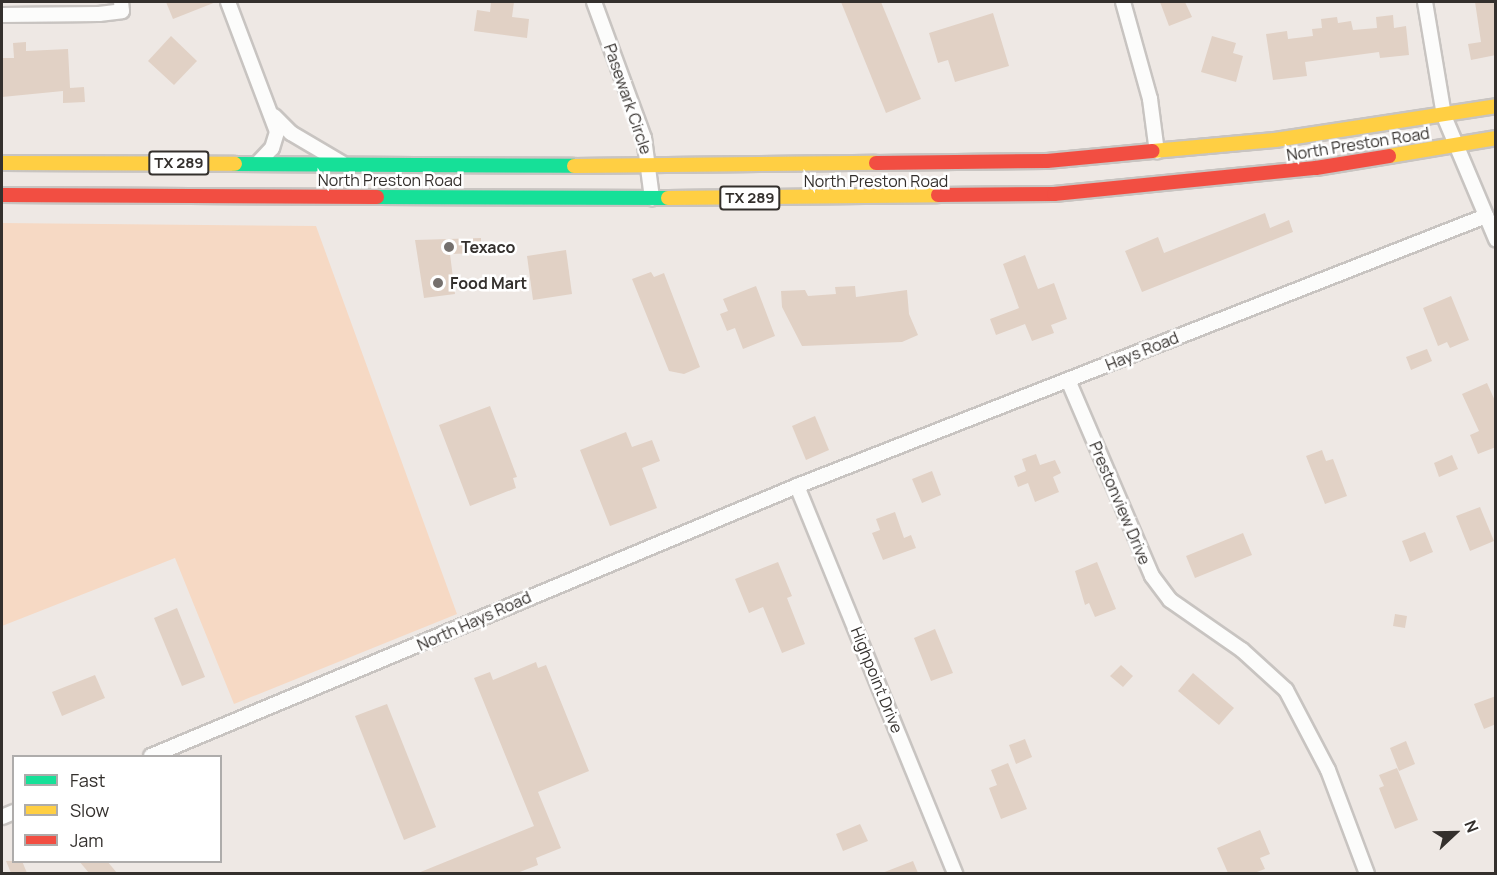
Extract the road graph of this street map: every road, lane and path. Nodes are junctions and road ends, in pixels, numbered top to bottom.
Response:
1 (228, 2) edge
2 (594, 2) edge
3 (1124, 2) edge
4 (1425, 2) edge
5 (122, 6) edge
6 (2, 15) edge
7 (1496, 106) edge
8 (273, 114) junction
9 (1444, 116) junction
10 (1496, 138) edge
11 (1458, 145) junction
12 (1157, 152) junction
13 (2, 163) edge
14 (258, 164) junction
15 (343, 164) junction
16 (650, 166) junction
17 (2, 195) edge
18 (652, 198) junction
19 (1486, 216) junction
20 (1496, 239) edge
21 (1068, 381) junction
22 (797, 486) junction
23 (153, 755) edge
24 (955, 873) edge
25 (1367, 873) edge

1 - 8 street
2 - 16 street, Pasewark Circle
3 - 12 street
4 - 9 street
5 - 6 street
7 - 9 main road, North Preston Road / TX 289
8 - 14 street
8 - 15 street
9 - 11 street
9 - 12 main road, North Preston Road / TX 289
10 - 11 main road, North Preston Road / TX 289
11 - 18 main road, North Preston Road / TX 289
11 - 19 street
12 - 16 main road, North Preston Road / TX 289
13 - 14 main road, North Preston Road / TX 289
14 - 15 main road, North Preston Road / TX 289
15 - 16 main road, North Preston Road / TX 289
16 - 18 street, Pasewark Circle
17 - 18 main road, North Preston Road / TX 289
19 - 20 street
19 - 21 street, Hays Road
21 - 22 street, Hays Road
21 - 25 street, Prestonview Drive
22 - 23 street, North Hays Road
22 - 24 street, Highpoint Drive

